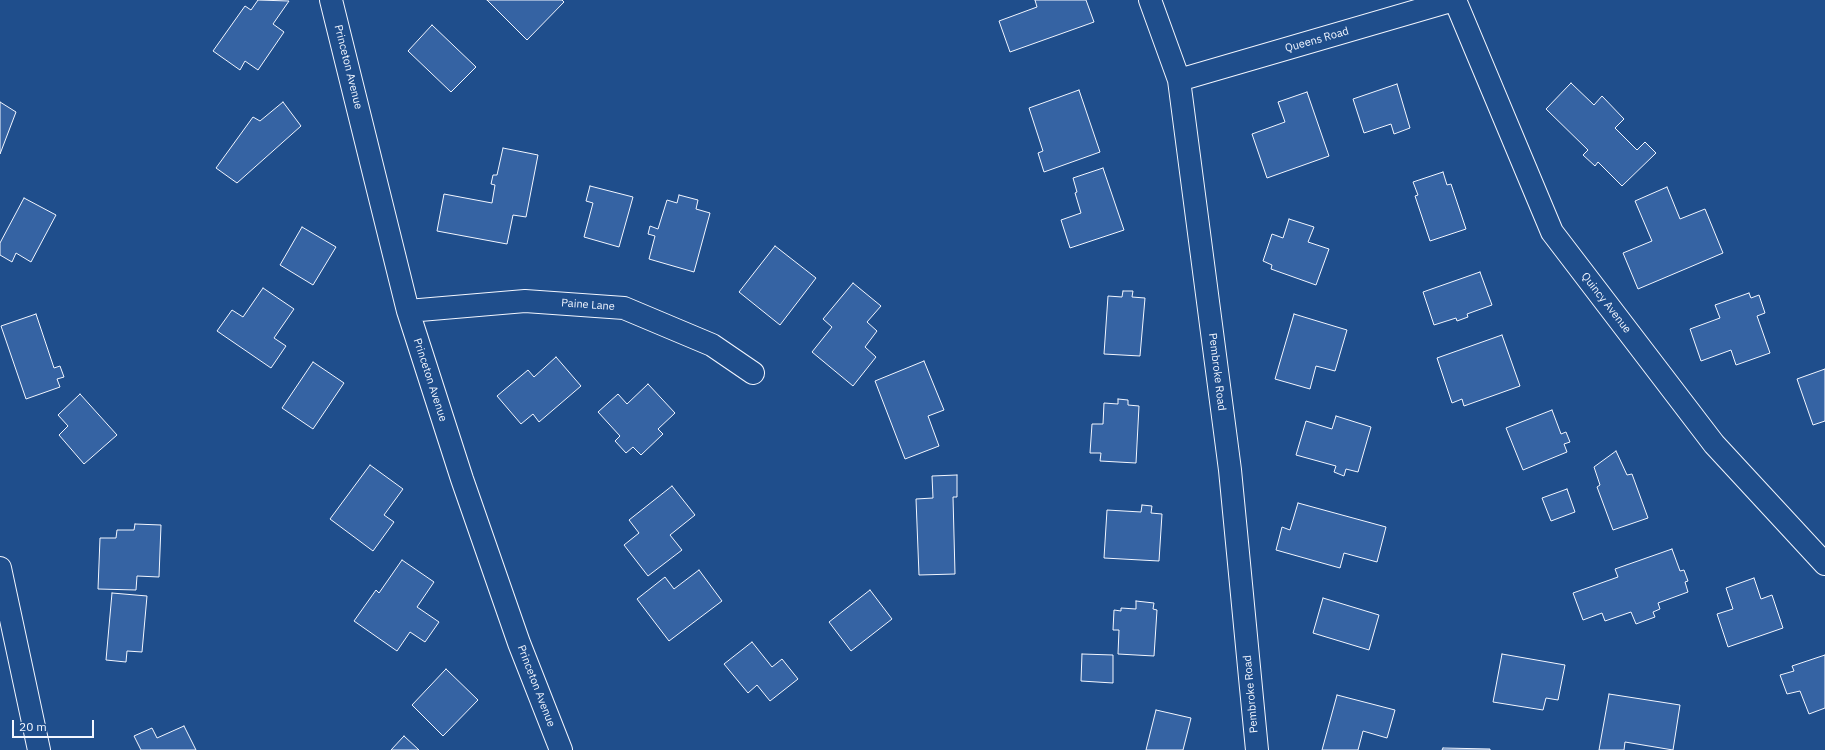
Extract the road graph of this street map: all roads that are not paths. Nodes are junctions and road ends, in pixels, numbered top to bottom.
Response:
1 (331, 0) edge
2 (1150, 0) edge
3 (1455, 0) edge
4 (1180, 80) junction
5 (408, 311) junction
6 (753, 374) dead end
7 (1825, 564) edge
8 (0, 568) edge
9 (39, 750) edge
10 (561, 750) edge
11 (1257, 750) edge

1 - 5 street, Princeton Avenue
2 - 4 street, Pembroke Road
3 - 4 street, Queens Road
3 - 7 street, Quincy Avenue
4 - 11 street, Pembroke Road
5 - 6 street, Paine Lane
5 - 10 street, Princeton Avenue
8 - 9 street

